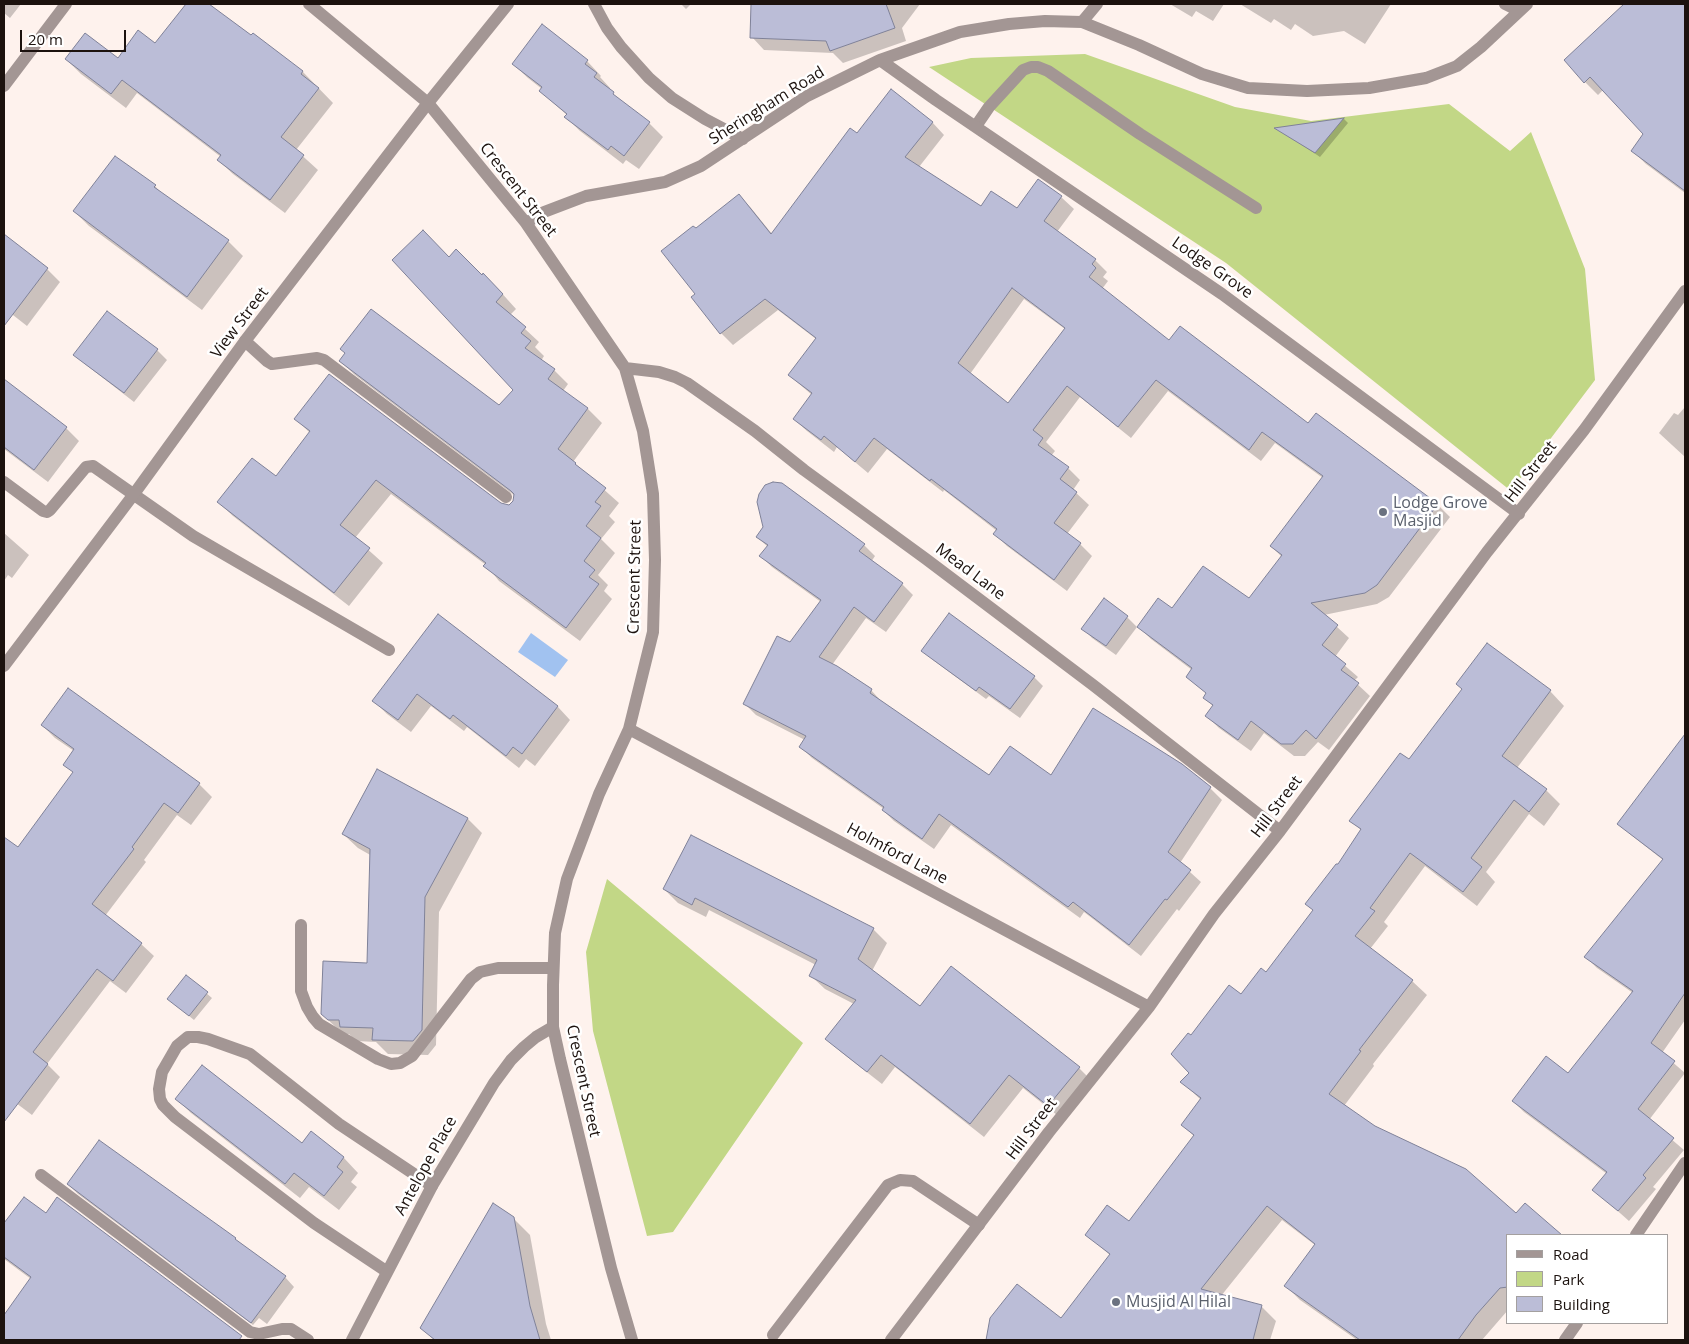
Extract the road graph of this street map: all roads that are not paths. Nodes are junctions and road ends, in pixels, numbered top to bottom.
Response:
1 (66, 4) edge
2 (309, 4) edge
3 (594, 4) edge
4 (1097, 4) edge
5 (1505, 4) edge
6 (506, 5) edge
7 (1523, 7) edge
8 (1082, 22) junction
9 (880, 60) junction
10 (4, 86) edge
11 (428, 103) junction
12 (976, 126) junction
13 (743, 139) junction
14 (1256, 208) dead end
15 (526, 223) junction
16 (1685, 291) edge
17 (245, 341) junction
18 (625, 368) junction
19 (4, 482) edge
20 (134, 494) junction
21 (506, 497) dead end
22 (1519, 514) junction
23 (389, 650) dead end
24 (4, 666) edge
25 (629, 729) junction
26 (1280, 831) junction
27 (301, 925) dead end
28 (554, 968) junction
29 (1149, 1007) junction
30 (554, 1028) junction
31 (1685, 1163) edge
32 (41, 1174) dead end
33 (432, 1186) junction
34 (980, 1225) junction
35 (1637, 1234) edge
36 (386, 1271) junction
37 (1575, 1324) edge
38 (772, 1335) dead end
39 (308, 1340) edge
40 (352, 1340) edge
41 (632, 1340) edge
42 (891, 1340) edge
43 (1565, 1340) edge

1 - 10 street
2 - 11 street, Crescent Street
3 - 13 street
4 - 8 street
5 - 7 street
6 - 11 street, View Street
7 - 8 street, Sheringham Road
8 - 9 street, Sheringham Road
9 - 12 street, Lodge Grove
9 - 13 street, Sheringham Road
11 - 15 street, Crescent Street
11 - 17 street, View Street
12 - 14 street
12 - 22 street, Lodge Grove
13 - 15 street, Sheringham Road
15 - 18 street, Crescent Street
16 - 22 street, Hill Street
17 - 20 street, View Street
17 - 21 street
18 - 25 street, Crescent Street
18 - 26 street, Mead Lane
19 - 20 street
20 - 23 street
20 - 24 street, View Street
22 - 26 street, Hill Street
25 - 28 street, Crescent Street
25 - 29 street, Holmford Lane
26 - 29 street, Hill Street
27 - 28 street
28 - 30 street, Crescent Street
29 - 34 street, Hill Street
30 - 33 street, Antelope Place
30 - 41 street, Crescent Street
31 - 35 street
32 - 39 street
33 - 36 street, Antelope Place
33 - 36 street
34 - 38 street
34 - 42 street, Hill Street
36 - 40 street, Antelope Place
37 - 43 street

